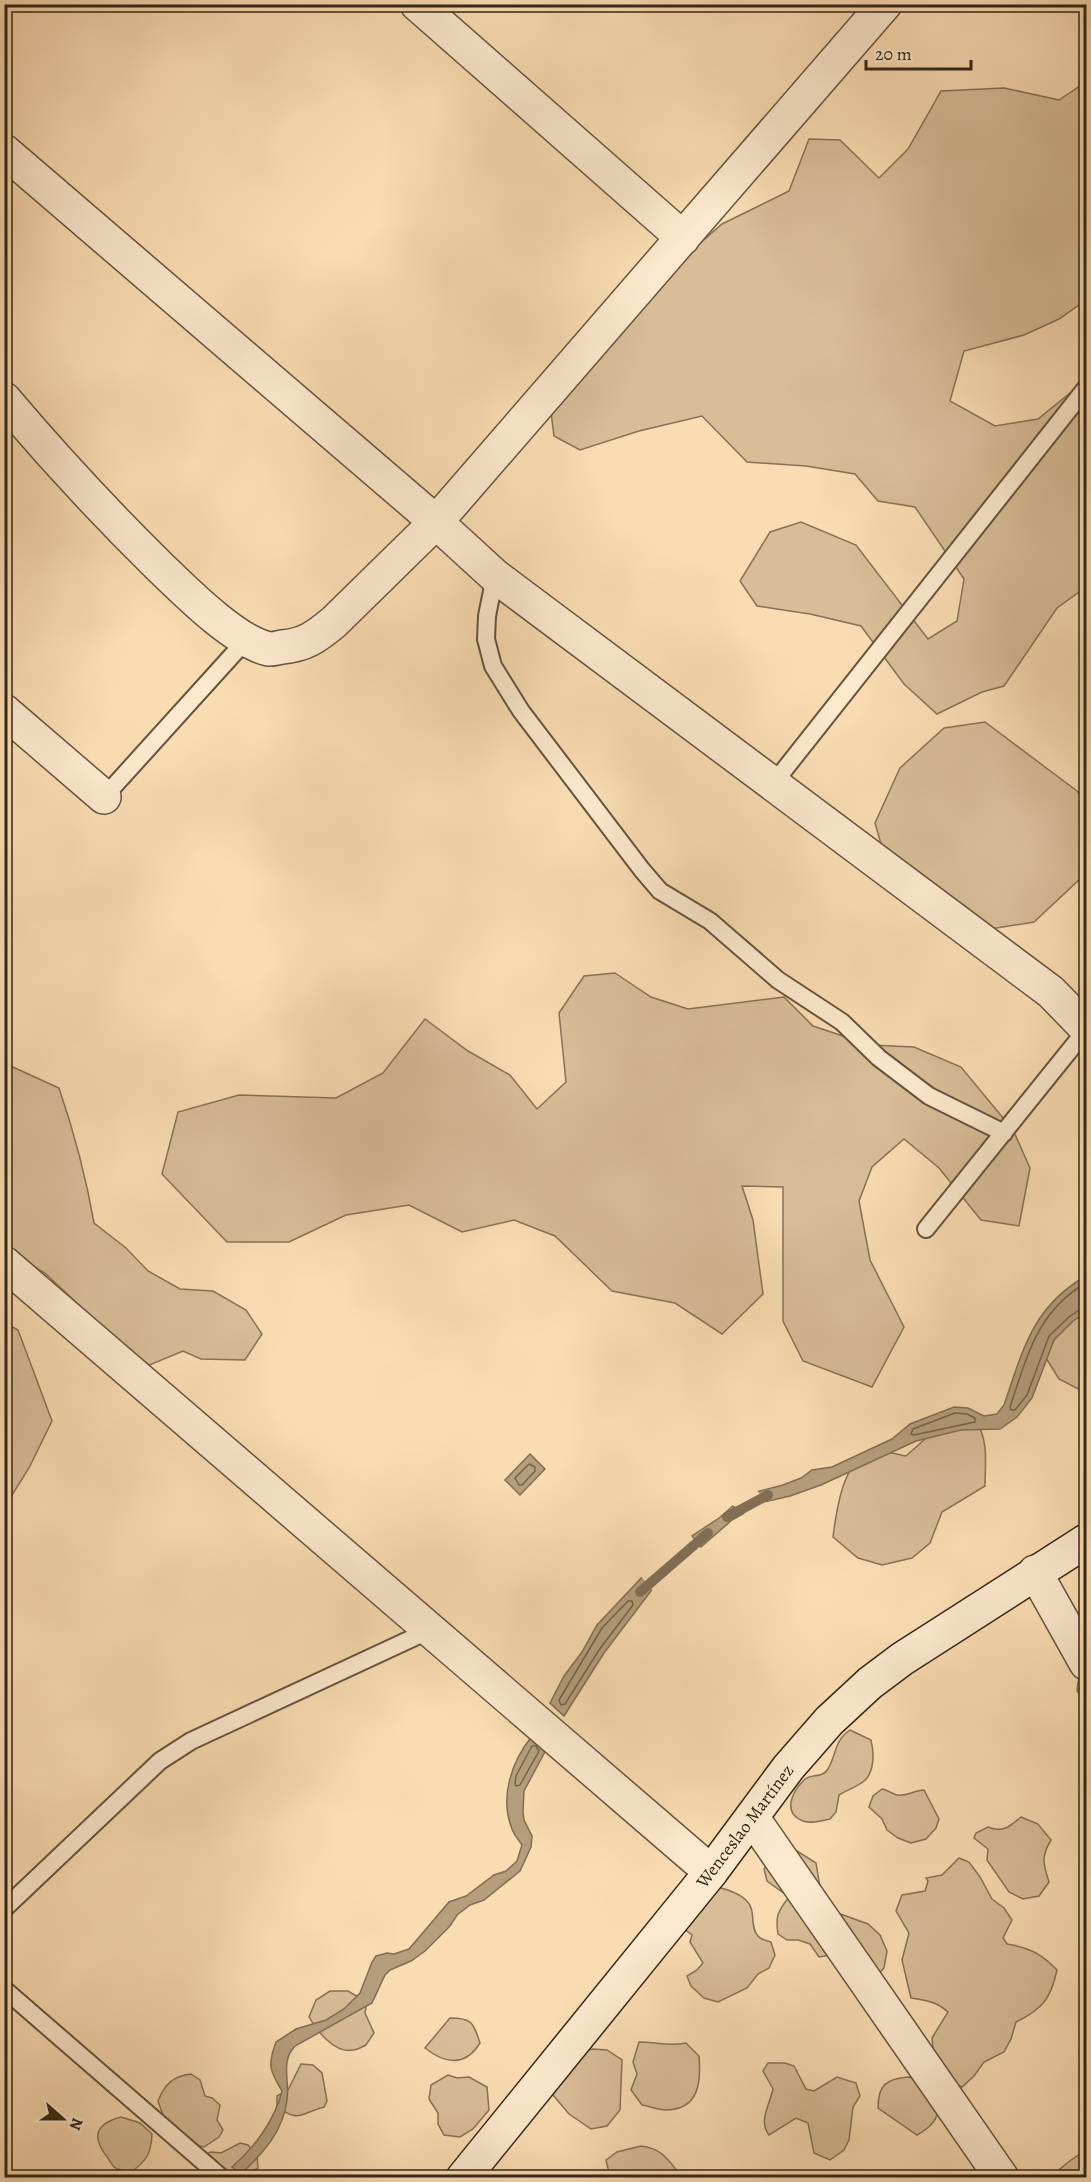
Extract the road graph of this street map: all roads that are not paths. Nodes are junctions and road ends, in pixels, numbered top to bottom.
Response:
1 (417, 4) edge
2 (885, 4) edge
3 (4, 151) edge
4 (683, 238) junction
5 (1086, 388) edge
6 (4, 399) edge
7 (436, 522) junction
8 (495, 576) junction
9 (247, 639) junction
10 (4, 711) edge
11 (773, 784) junction
12 (104, 797) joint
13 (1086, 1029) edge
14 (1004, 1132) junction
15 (926, 1229) dead end
16 (4, 1263) edge
17 (1086, 1541) edge
18 (1035, 1572) junction
19 (430, 1630) junction
20 (1086, 1663) edge
21 (752, 1817) junction
22 (711, 1872) junction
23 (4, 1909) edge
24 (4, 1989) edge
25 (222, 2178) edge
26 (463, 2178) edge
27 (1002, 2178) edge

1 - 4 street
2 - 4 street
3 - 7 street
4 - 7 street
5 - 11 lane
6 - 9 street
7 - 8 street
7 - 9 street
8 - 11 street
8 - 14 lane
9 - 12 lane
10 - 12 street
11 - 13 street
13 - 14 lane
14 - 15 lane
16 - 19 street
17 - 18 street, Wenceslao Martínez
18 - 20 street
18 - 21 street, Wenceslao Martínez
19 - 22 street
19 - 23 lane
21 - 22 street, Wenceslao Martínez
21 - 27 street
22 - 26 street, Wenceslao Martínez
24 - 25 lane

